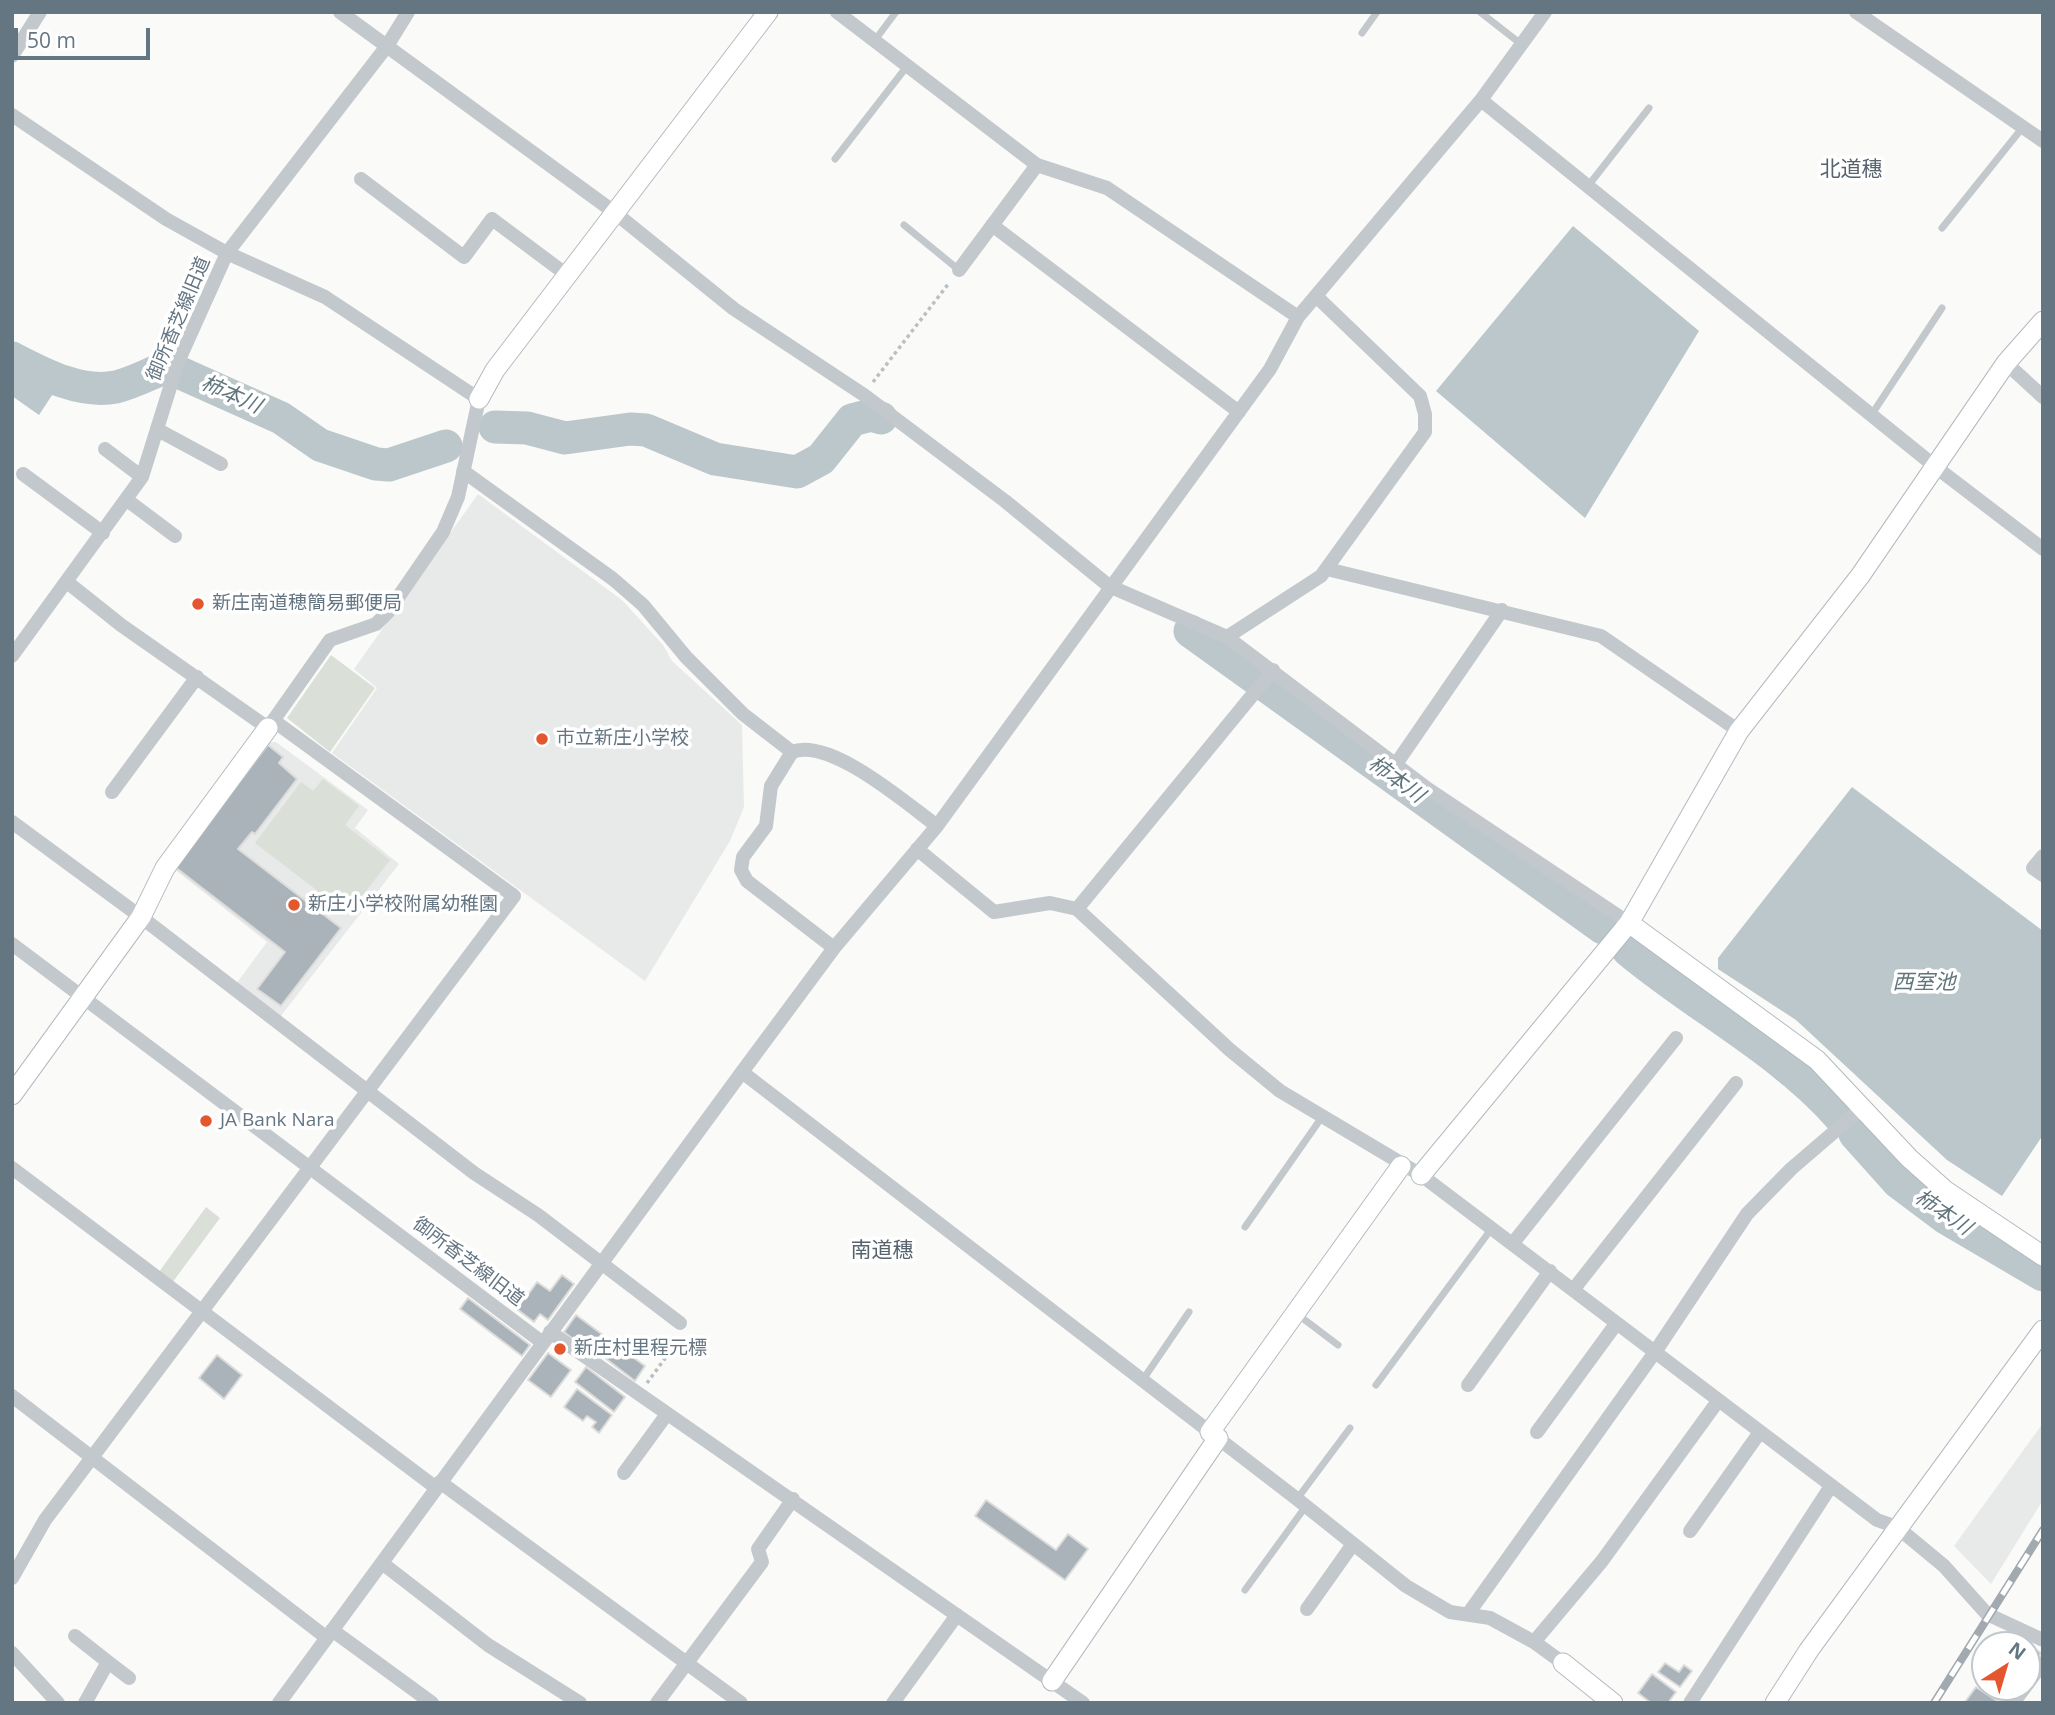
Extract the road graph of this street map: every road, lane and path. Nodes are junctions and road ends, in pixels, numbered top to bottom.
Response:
1 (40, 12) edge
2 (340, 12) edge
3 (408, 12) edge
4 (768, 12) edge
5 (836, 12) edge
6 (896, 12) edge
7 (1377, 12) edge
8 (1480, 12) edge
9 (1545, 12) edge
10 (1856, 12) edge
11 (1362, 33) dead end
12 (875, 40) junction
13 (1522, 44) junction
14 (387, 46) junction
15 (12, 55) edge
16 (909, 64) junction
17 (1481, 100) junction
18 (1649, 108) dead end
19 (12, 115) edge
20 (2024, 127) junction
21 (2043, 141) edge
22 (835, 159) dead end
23 (1037, 165) junction
24 (361, 179) dead end
25 (1588, 186) junction
26 (614, 212) junction
27 (904, 225) dead end
28 (992, 225) junction
29 (1942, 228) dead end
30 (227, 253) junction
31 (959, 270) junction
32 (567, 275) junction
33 (1316, 296) junction
34 (1942, 308) dead end
35 (1298, 317) junction
36 (2043, 321) edge
37 (2006, 363) junction
38 (864, 395) junction
39 (2043, 397) edge
40 (479, 399) junction
41 (1239, 412) junction
42 (1872, 414) junction
43 (158, 430) junction
44 (105, 449) dead end
45 (221, 464) dead end
46 (1937, 468) junction
47 (463, 471) junction
48 (23, 474) dead end
49 (142, 477) junction
50 (127, 500) junction
51 (103, 533) junction
52 (174, 536) dead end
53 (2043, 549) edge
54 (1328, 569) junction
55 (67, 582) junction
56 (1109, 586) junction
57 (1502, 610) junction
58 (1227, 637) junction
59 (12, 656) edge
60 (1271, 673) junction
61 (197, 677) junction
62 (271, 724) junction
63 (1739, 731) junction
64 (792, 752) junction
65 (1396, 764) junction
66 (112, 792) dead end
67 (12, 822) edge
68 (937, 825) junction
69 (917, 849) junction
70 (2043, 856) edge
71 (2043, 875) edge
72 (1077, 909) junction
73 (141, 916) junction
74 (1629, 923) junction
75 (12, 944) edge
76 (834, 948) junction
77 (83, 999) junction
78 (1676, 1038) dead end
79 (742, 1072) junction
80 (1736, 1083) dead end
81 (367, 1090) junction
82 (12, 1095) edge
83 (1862, 1108) junction
84 (1322, 1116) junction
85 (1401, 1166) junction
86 (309, 1167) junction
87 (12, 1168) edge
88 (1421, 1175) junction
89 (1245, 1227) dead end
90 (1492, 1227) junction
91 (1513, 1243) junction
92 (2043, 1256) edge
93 (601, 1263) junction
94 (1550, 1271) junction
95 (1573, 1290) junction
96 (202, 1312) junction
97 (1189, 1312) dead end
98 (1296, 1314) junction
99 (680, 1323) joint
100 (1616, 1324) junction
101 (2043, 1330) edge
102 (547, 1338) junction
103 (1338, 1345) dead end
104 (1655, 1352) junction
105 (1142, 1382) junction
106 (1376, 1385) dead end
107 (1468, 1385) dead end
108 (638, 1394) junction
109 (12, 1396) edge
110 (1718, 1401) junction
111 (667, 1414) junction
112 (1350, 1428) dead end
113 (1537, 1432) dead end
114 (1760, 1432) junction
115 (1214, 1435) junction
116 (92, 1457) junction
117 (624, 1473) dead end
118 (438, 1485) junction
119 (1831, 1486) junction
120 (793, 1499) junction
121 (1302, 1502) junction
122 (1897, 1527) junction
123 (1690, 1531) dead end
124 (1353, 1544) junction
125 (382, 1563) junction
126 (12, 1578) edge
127 (1245, 1590) dead end
128 (1307, 1609) dead end
129 (1468, 1614) junction
130 (957, 1615) junction
131 (329, 1634) junction
132 (75, 1636) dead end
133 (2043, 1640) edge
134 (1534, 1642) junction
135 (12, 1653) edge
136 (108, 1662) junction
137 (689, 1663) junction
138 (1563, 1663) joint
139 (129, 1678) dead end
140 (1052, 1681) junction
141 (58, 1703) edge
142 (85, 1703) edge
143 (279, 1703) edge
144 (432, 1703) edge
145 (580, 1703) edge
146 (657, 1703) edge
147 (741, 1703) edge
148 (893, 1703) edge
149 (1083, 1703) edge
150 (1613, 1703) edge
151 (1690, 1703) edge
152 (1775, 1703) edge

1 - 15 street
2 - 14 street
3 - 14 street, 御所香芝線旧道
4 - 26 street
5 - 12 street
6 - 12 lane
7 - 11 lane
8 - 13 lane
9 - 13 street
10 - 20 street
12 - 16 street
13 - 17 street
14 - 26 street
14 - 30 street, 御所香芝線旧道
16 - 22 lane
16 - 23 street
17 - 25 street
17 - 33 street
18 - 25 lane
19 - 30 street
20 - 21 street
20 - 29 lane
23 - 28 street
23 - 35 street
24 - 32 street
25 - 42 street
26 - 32 street
26 - 38 street
27 - 31 lane
28 - 31 street
28 - 41 street
30 - 40 street
30 - 43 street, 御所香芝線旧道
31 - 38 path
32 - 40 street
33 - 35 street
33 - 54 street
34 - 42 lane
35 - 41 street
36 - 37 street
37 - 39 street
37 - 46 street
38 - 56 street
40 - 47 street
41 - 56 street
42 - 46 street
43 - 45 street
43 - 49 street, 御所香芝線旧道
44 - 49 street
46 - 53 street
46 - 63 street
47 - 62 street
47 - 64 street
48 - 51 street
49 - 50 street, 御所香芝線旧道
50 - 51 street, 御所香芝線旧道
50 - 52 street
51 - 55 street, 御所香芝線旧道
54 - 57 street
54 - 58 street
55 - 59 street, 御所香芝線旧道
55 - 61 street
56 - 58 street
56 - 68 street
57 - 63 street
57 - 65 street
58 - 60 street
60 - 65 street
60 - 72 street
61 - 62 street
61 - 66 street
62 - 73 street
62 - 81 street
63 - 74 street
64 - 68 street
64 - 76 street
65 - 74 street
67 - 73 street
68 - 69 street
69 - 72 street
69 - 76 street
70 - 71 street
72 - 84 street
73 - 77 street
73 - 81 street
74 - 83 street
74 - 88 street
75 - 77 street, 御所香芝線旧道
76 - 79 street
77 - 82 street
77 - 86 street, 御所香芝線旧道
78 - 91 street
79 - 93 street
79 - 105 street
80 - 95 street
81 - 86 street
81 - 93 street
83 - 92 street
83 - 104 street
84 - 85 street
84 - 89 lane
85 - 88 street
85 - 98 street
86 - 96 street
86 - 102 street, 御所香芝線旧道
87 - 96 street
88 - 90 street
90 - 91 street
90 - 106 lane
91 - 94 street
93 - 99 street
93 - 102 street
94 - 95 street
94 - 107 street
95 - 100 street
96 - 116 street
96 - 118 street
97 - 105 lane
98 - 103 lane
98 - 115 street
99 - 108 path
100 - 104 street
100 - 113 street
101 - 122 street
102 - 108 street, 御所香芝線旧道
102 - 118 street
104 - 110 street
104 - 129 street
105 - 115 street
108 - 111 street, 御所香芝線旧道
109 - 116 street
110 - 114 street
110 - 134 street
111 - 117 street
111 - 120 street, 御所香芝線旧道
112 - 121 lane
114 - 119 street
114 - 123 street
115 - 121 street
115 - 140 street
116 - 126 street
116 - 131 street
118 - 125 street
118 - 137 street
119 - 122 street
119 - 151 street
120 - 130 street, 御所香芝線旧道
120 - 137 street
121 - 124 street
121 - 127 lane
122 - 133 street
122 - 152 street
124 - 128 street
124 - 129 street
125 - 131 street
125 - 145 street
129 - 134 street
130 - 140 street, 御所香芝線旧道
130 - 148 street
131 - 143 street
131 - 144 street
132 - 136 street
134 - 138 street
135 - 141 street
136 - 139 street
136 - 142 street
137 - 146 street
137 - 147 street
138 - 150 street
140 - 149 street, 御所香芝線旧道

